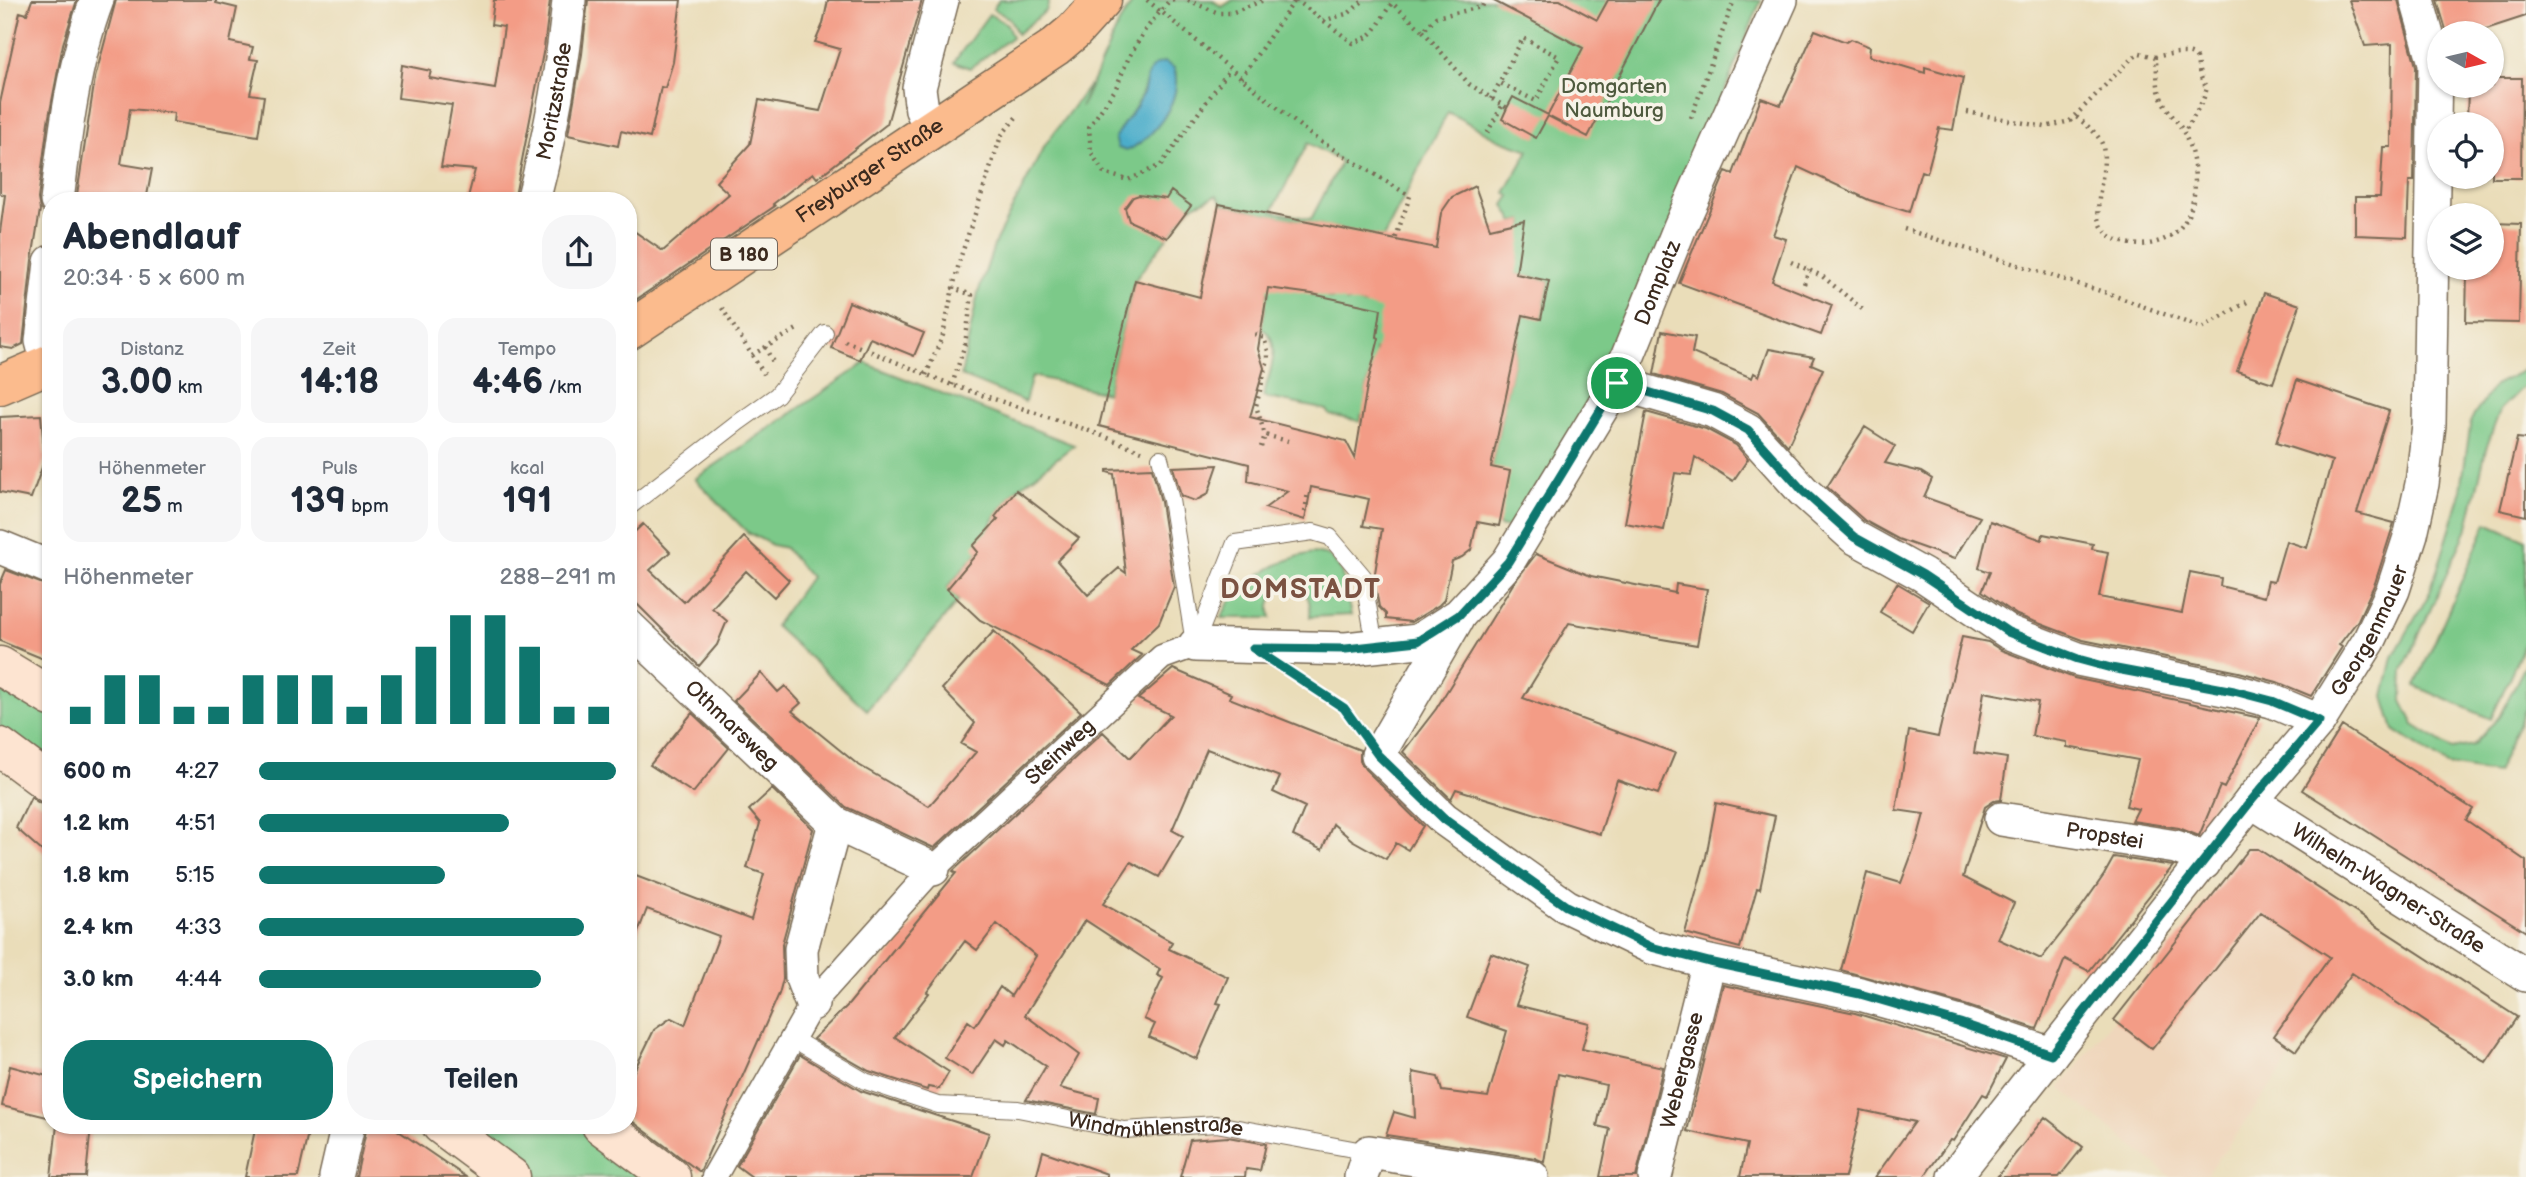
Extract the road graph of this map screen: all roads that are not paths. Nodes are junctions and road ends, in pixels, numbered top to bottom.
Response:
1 (97, 0) edge
2 (569, 0) edge
3 (942, 0) edge
4 (1102, 0) edge
5 (1781, 0) edge
6 (2417, 0) edge
7 (931, 130) junction
8 (58, 192) edge
9 (535, 192) edge
10 (637, 325) edge
11 (825, 333) road end
12 (42, 366) edge
13 (1617, 383) junction
14 (0, 385) edge
15 (1160, 458) road end
16 (637, 501) edge
17 (0, 547) edge
18 (42, 564) edge
19 (1459, 615) junction
20 (637, 635) edge
21 (1195, 645) junction
22 (1375, 646) junction
23 (0, 666) edge
24 (42, 692) edge
25 (2319, 721) junction
26 (0, 747) edge
27 (42, 778) edge
28 (2251, 801) junction
29 (2001, 819) dead end
30 (835, 822) junction
31 (2204, 863) junction
32 (933, 869) junction
33 (1709, 962) junction
34 (2526, 975) edge
35 (813, 1004) junction
36 (793, 1039) junction
37 (2051, 1054) junction
38 (346, 1134) edge
39 (453, 1134) edge
40 (613, 1134) edge
41 (1365, 1165) edge
42 (336, 1177) edge
43 (511, 1177) edge
44 (671, 1177) edge
45 (714, 1177) edge
46 (1532, 1177) edge
47 (1656, 1177) edge
48 (1954, 1177) edge

1 - 8 street
2 - 9 street, Moritzstraße
3 - 7 street
4 - 7 main road, Freyburger Straße / B 180
5 - 13 street, Domplatz
6 - 25 street, Georgenmauer
7 - 10 main road, Freyburger Straße / B 180
11 - 16 lane
12 - 14 main road
13 - 19 street, Domplatz
13 - 25 street
15 - 21 lane
17 - 18 street
19 - 22 street, Domplatz
19 - 33 street
20 - 30 street, Othmarsweg
21 - 22 street, Domplatz
21 - 22 lane
21 - 32 street, Steinweg
23 - 24 main road
25 - 28 street, Georgenmauer
26 - 27 main road
28 - 31 street, Georgenmauer
28 - 34 street, Wilhelm-Wagner-Straße
29 - 31 street, Propstei
30 - 32 street
30 - 35 street
31 - 37 street, Georgenmauer
32 - 35 street, Steinweg
33 - 37 street
33 - 47 street, Webergasse
35 - 36 street, Steinweg
36 - 41 lane, Windmühlenstraße
36 - 45 street, Steinweg
37 - 48 street, Georgenmauer
38 - 42 street
39 - 43 main road
40 - 44 main road
41 - 46 street, Windmühlenstraße

